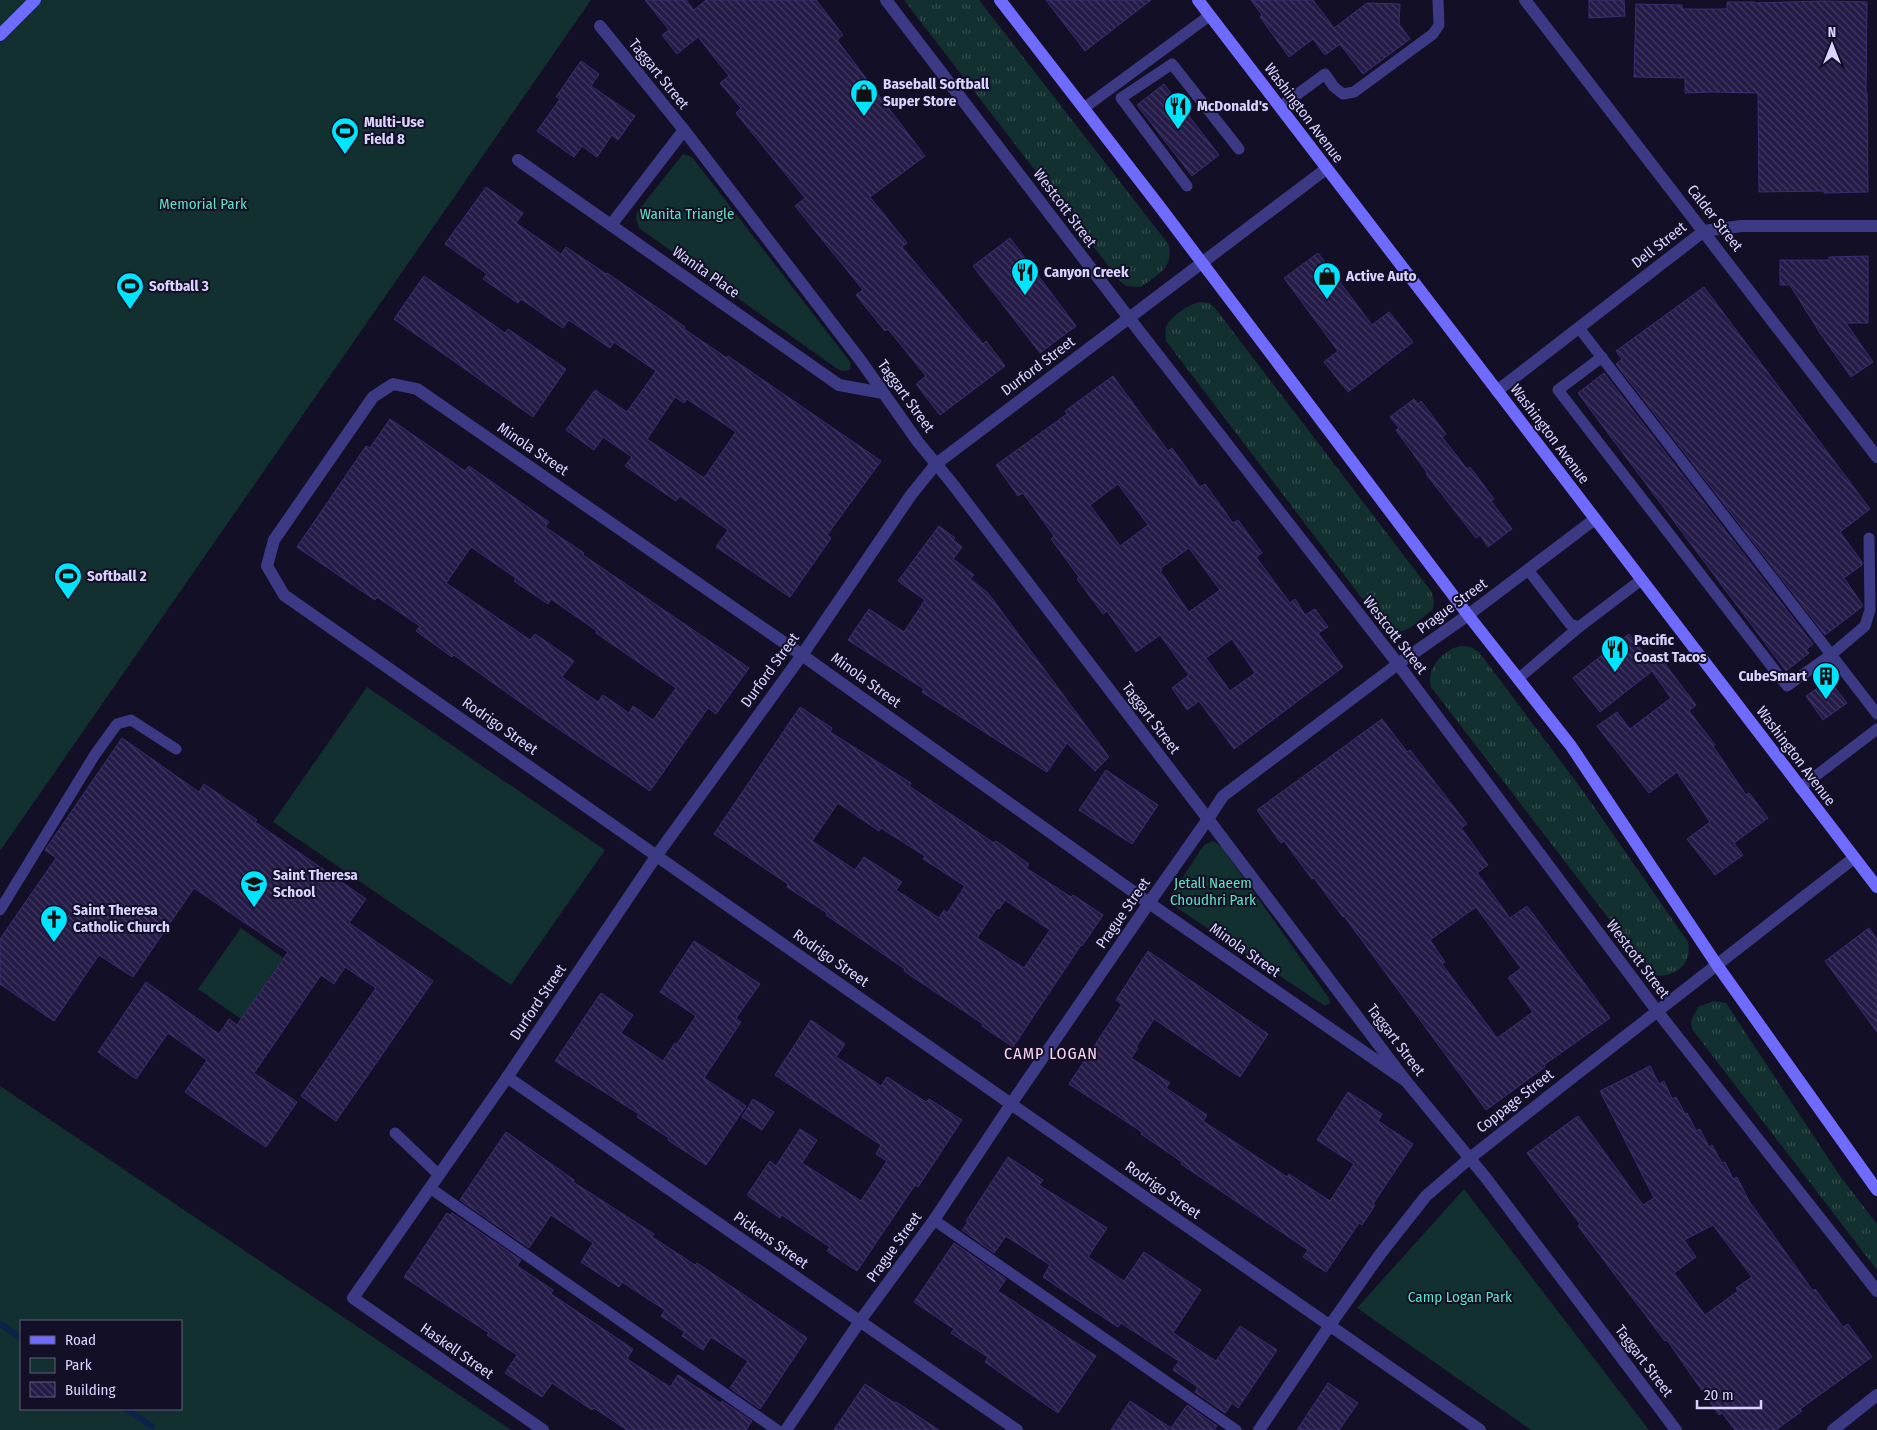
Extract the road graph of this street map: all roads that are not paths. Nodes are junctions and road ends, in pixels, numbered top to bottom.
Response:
1 (35, 0) edge
2 (886, 0) edge
3 (1000, 0) edge
4 (1198, 0) edge
5 (1438, 0) edge
6 (1526, 0) edge
7 (1209, 16) junction
8 (600, 26) dead end
9 (0, 35) edge
10 (1280, 107) junction
11 (1084, 108) junction
12 (684, 130) junction
13 (1239, 149) dead end
14 (518, 160) dead end
15 (1326, 169) junction
16 (1187, 186) dead end
17 (611, 225) junction
18 (1877, 226) edge
19 (1704, 231) junction
20 (1201, 262) junction
21 (1129, 318) junction
22 (1579, 328) junction
23 (1602, 357) junction
24 (1497, 391) junction
25 (883, 393) junction
26 (1877, 457) edge
27 (936, 464) junction
28 (322, 470) joint
29 (1595, 519) junction
30 (1869, 538) dead end
31 (1528, 570) junction
32 (1641, 580) junction
33 (1468, 615) junction
34 (1580, 628) junction
35 (1832, 654) junction
36 (802, 655) junction
37 (1398, 664) junction
38 (1518, 679) junction
39 (1877, 714) edge
40 (1877, 729) edge
41 (176, 749) dead end
42 (1800, 788) junction
43 (1208, 819) junction
44 (657, 856) junction
45 (1854, 858) junction
46 (1877, 887) edge
47 (1149, 903) junction
48 (0, 910) edge
49 (1717, 965) junction
50 (1657, 1011) junction
51 (507, 1077) junction
52 (1406, 1081) junction
53 (1011, 1104) junction
54 (395, 1133) dead end
55 (1470, 1158) junction
56 (439, 1175) junction
57 (430, 1188) junction
58 (1877, 1190) edge
59 (934, 1220) junction
60 (1877, 1291) edge
61 (352, 1298) joint
62 (860, 1321) junction
63 (1330, 1325) junction
64 (1877, 1395) edge
65 (543, 1430) edge
66 (778, 1430) edge
67 (786, 1430) edge
68 (1016, 1430) edge
69 (1236, 1430) edge
70 (1259, 1430) edge
71 (1480, 1430) edge
72 (1676, 1430) edge
73 (1833, 1430) edge

1 - 9 main road
2 - 21 street, Westcott Street
3 - 11 main road
4 - 7 main road, Washington Avenue
5 - 10 lane
6 - 19 street, Calder Street
7 - 10 main road, Washington Avenue
7 - 11 lane
8 - 12 street, Taggart Street
10 - 15 main road, Washington Avenue
11 - 20 main road
12 - 17 street
12 - 25 street, Taggart Street
13 - 16 lane
14 - 17 street, Wanita Place
15 - 20 street, Durford Street
15 - 24 main road, Washington Avenue
17 - 25 street, Wanita Place
18 - 19 street, Dell Street
19 - 22 street, Dell Street
19 - 26 street, Calder Street
20 - 21 street, Durford Street
20 - 33 main road
21 - 27 street, Durford Street
21 - 37 street, Westcott Street
22 - 23 lane
22 - 24 street, Dell Street
23 - 35 lane
23 - 35 lane
24 - 29 main road, Washington Avenue
25 - 27 street, Taggart Street
27 - 36 street, Durford Street
27 - 43 street, Taggart Street
28 - 36 street, Minola Street
28 - 44 street, Rodrigo Street
29 - 31 street, Prague Street
29 - 32 main road, Washington Avenue
30 - 35 lane
31 - 33 street, Prague Street
31 - 34 lane
32 - 34 lane
32 - 42 main road, Washington Avenue
33 - 37 street, Prague Street
33 - 38 main road
34 - 38 lane
35 - 39 lane
36 - 44 street, Durford Street
36 - 47 street, Minola Street
37 - 43 street, Prague Street
37 - 50 street, Westcott Street
38 - 49 main road
40 - 42 lane
41 - 48 lane
42 - 45 main road, Washington Avenue
43 - 47 street, Prague Street
43 - 52 street, Taggart Street
44 - 51 street, Durford Street
44 - 53 street, Rodrigo Street
45 - 46 main road, Washington Avenue
45 - 49 street, Coppage Street
47 - 52 street, Minola Street
47 - 53 street, Prague Street
49 - 50 street, Coppage Street
49 - 58 main road
50 - 55 street, Coppage Street
50 - 60 street, Westcott Street
51 - 56 street, Durford Street
51 - 62 street, Pickens Street
52 - 55 street, Taggart Street
53 - 59 street, Prague Street
53 - 63 street, Rodrigo Street
54 - 56 lane
55 - 63 street, Coppage Street
55 - 72 street, Taggart Street
56 - 57 street, Durford Street
57 - 61 street, Durford Street
57 - 66 lane
59 - 62 street, Prague Street
59 - 69 lane
61 - 65 street, Haskell Street
62 - 67 street, Prague Street
62 - 68 street, Pickens Street
63 - 70 street, Coppage Street
63 - 71 street, Rodrigo Street
64 - 73 street

